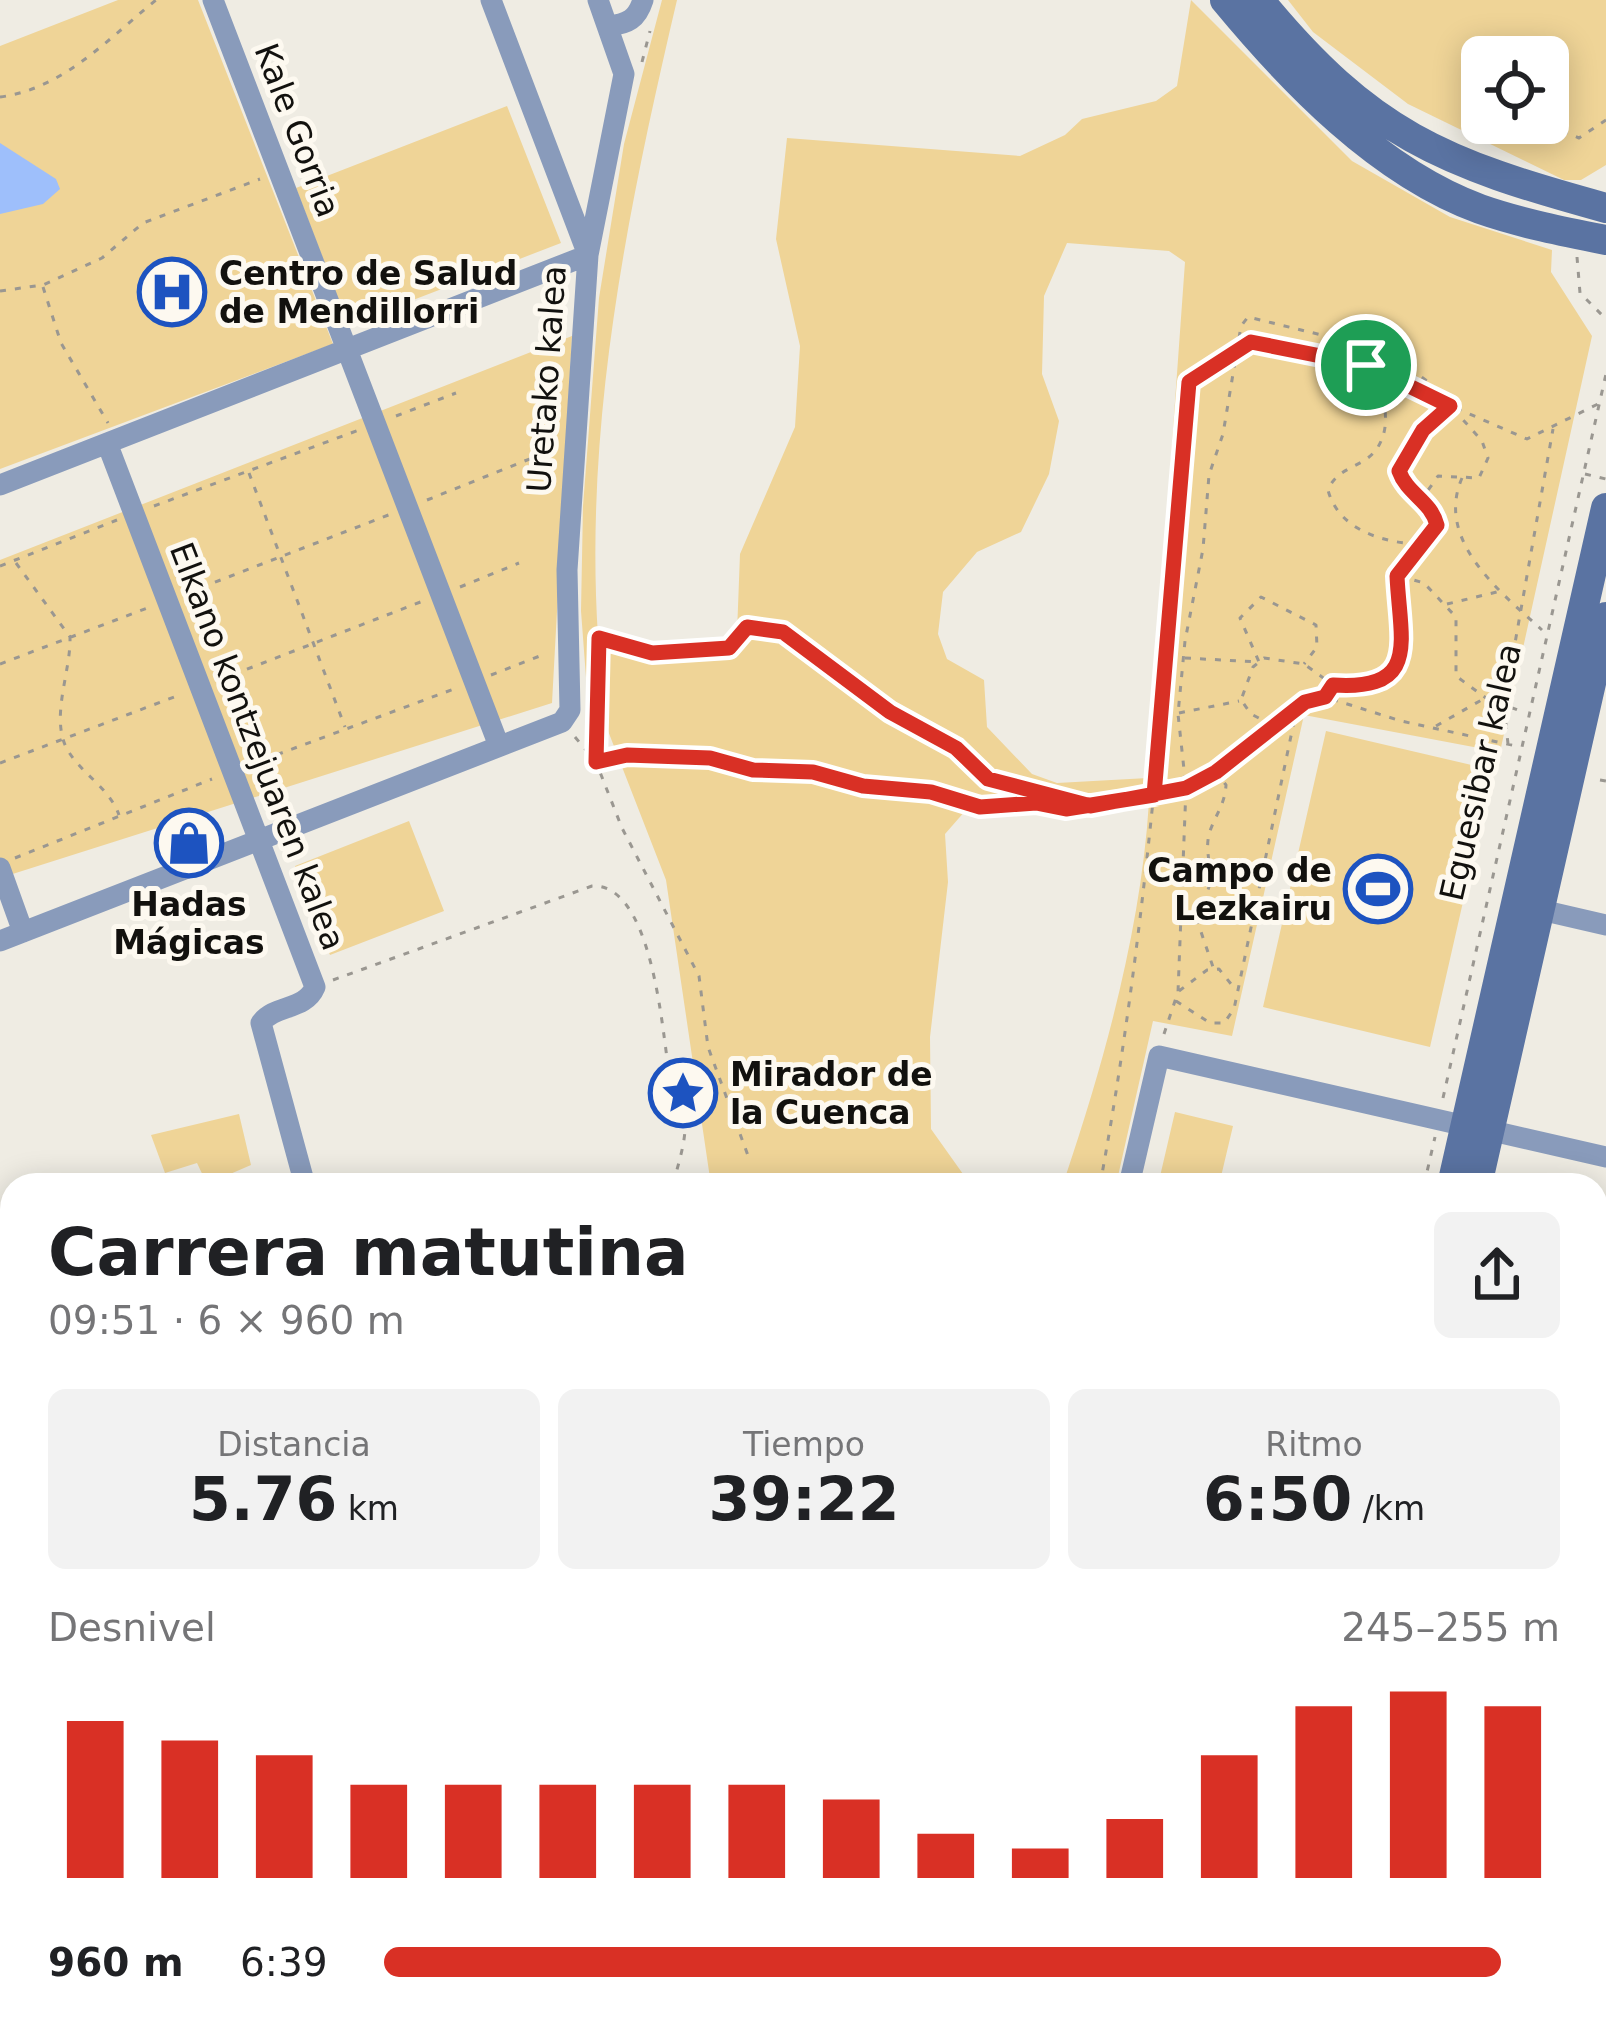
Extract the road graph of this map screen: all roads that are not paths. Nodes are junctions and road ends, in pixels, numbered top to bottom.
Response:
1 (213, 0) edge
2 (491, 0) edge
3 (598, 0) edge
4 (644, 0) edge
5 (1225, 0) edge
6 (1259, 0) edge
7 (608, 26) junction
8 (1606, 208) edge
9 (1606, 240) edge
10 (588, 255) junction
11 (346, 352) junction
12 (107, 443) junction
13 (0, 484) edge
14 (1606, 508) edge
15 (1606, 617) edge
16 (1598, 694) edge
17 (499, 746) junction
18 (259, 840) junction
19 (0, 866) edge
20 (1540, 910) junction
21 (1606, 925) edge
22 (23, 932) junction
23 (0, 941) edge
24 (1464, 1125) junction
25 (1606, 1157) edge
26 (302, 1173) edge
27 (1132, 1173) edge
28 (1454, 1173) edge
29 (1474, 1173) edge

1 - 11 street, Kale Gorria
2 - 10 street
3 - 7 street, Uretako kalea
4 - 7 street
5 - 9 street
6 - 8 street
7 - 10 street, Uretako kalea
10 - 11 street
10 - 17 street, Uretako kalea
11 - 12 street
11 - 17 street, Kale Gorria
12 - 13 street
12 - 18 street, Elkano kontzejuaren kalea
14 - 24 street, Eguesibar kalea
15 - 16 street, Eguesibar kalea
16 - 20 street, Eguesibar kalea
17 - 18 street
18 - 22 street
18 - 26 street, Elkano kontzejuaren kalea
19 - 22 street
20 - 21 street
20 - 24 street, Eguesibar kalea
22 - 23 street
24 - 25 street
24 - 27 street
24 - 28 street, Eguesibar kalea
24 - 29 street, Eguesibar kalea

